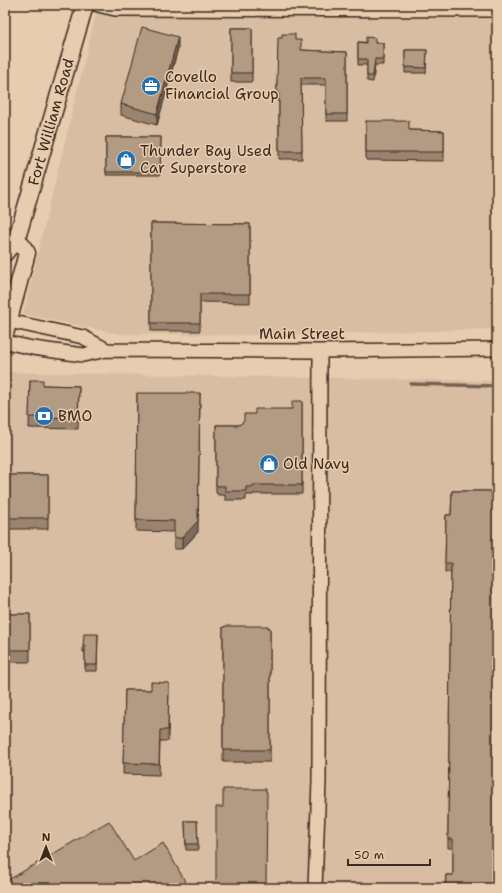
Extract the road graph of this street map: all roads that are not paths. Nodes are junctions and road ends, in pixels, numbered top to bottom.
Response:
1 (84, 5) edge
2 (98, 5) edge
3 (497, 10) edge
4 (17, 238) junction
5 (5, 253) edge
6 (6, 325) edge
7 (5, 342) edge
8 (497, 349) edge
9 (107, 350) junction
10 (320, 351) junction
11 (315, 888) edge

1 - 4 main road, Fort William Road
2 - 3 street
4 - 5 main road, Fort William Road
4 - 6 main road
6 - 9 street, Main Street
7 - 9 street, Main Street
8 - 10 street, Main Street
9 - 10 street, Main Street
10 - 11 street

